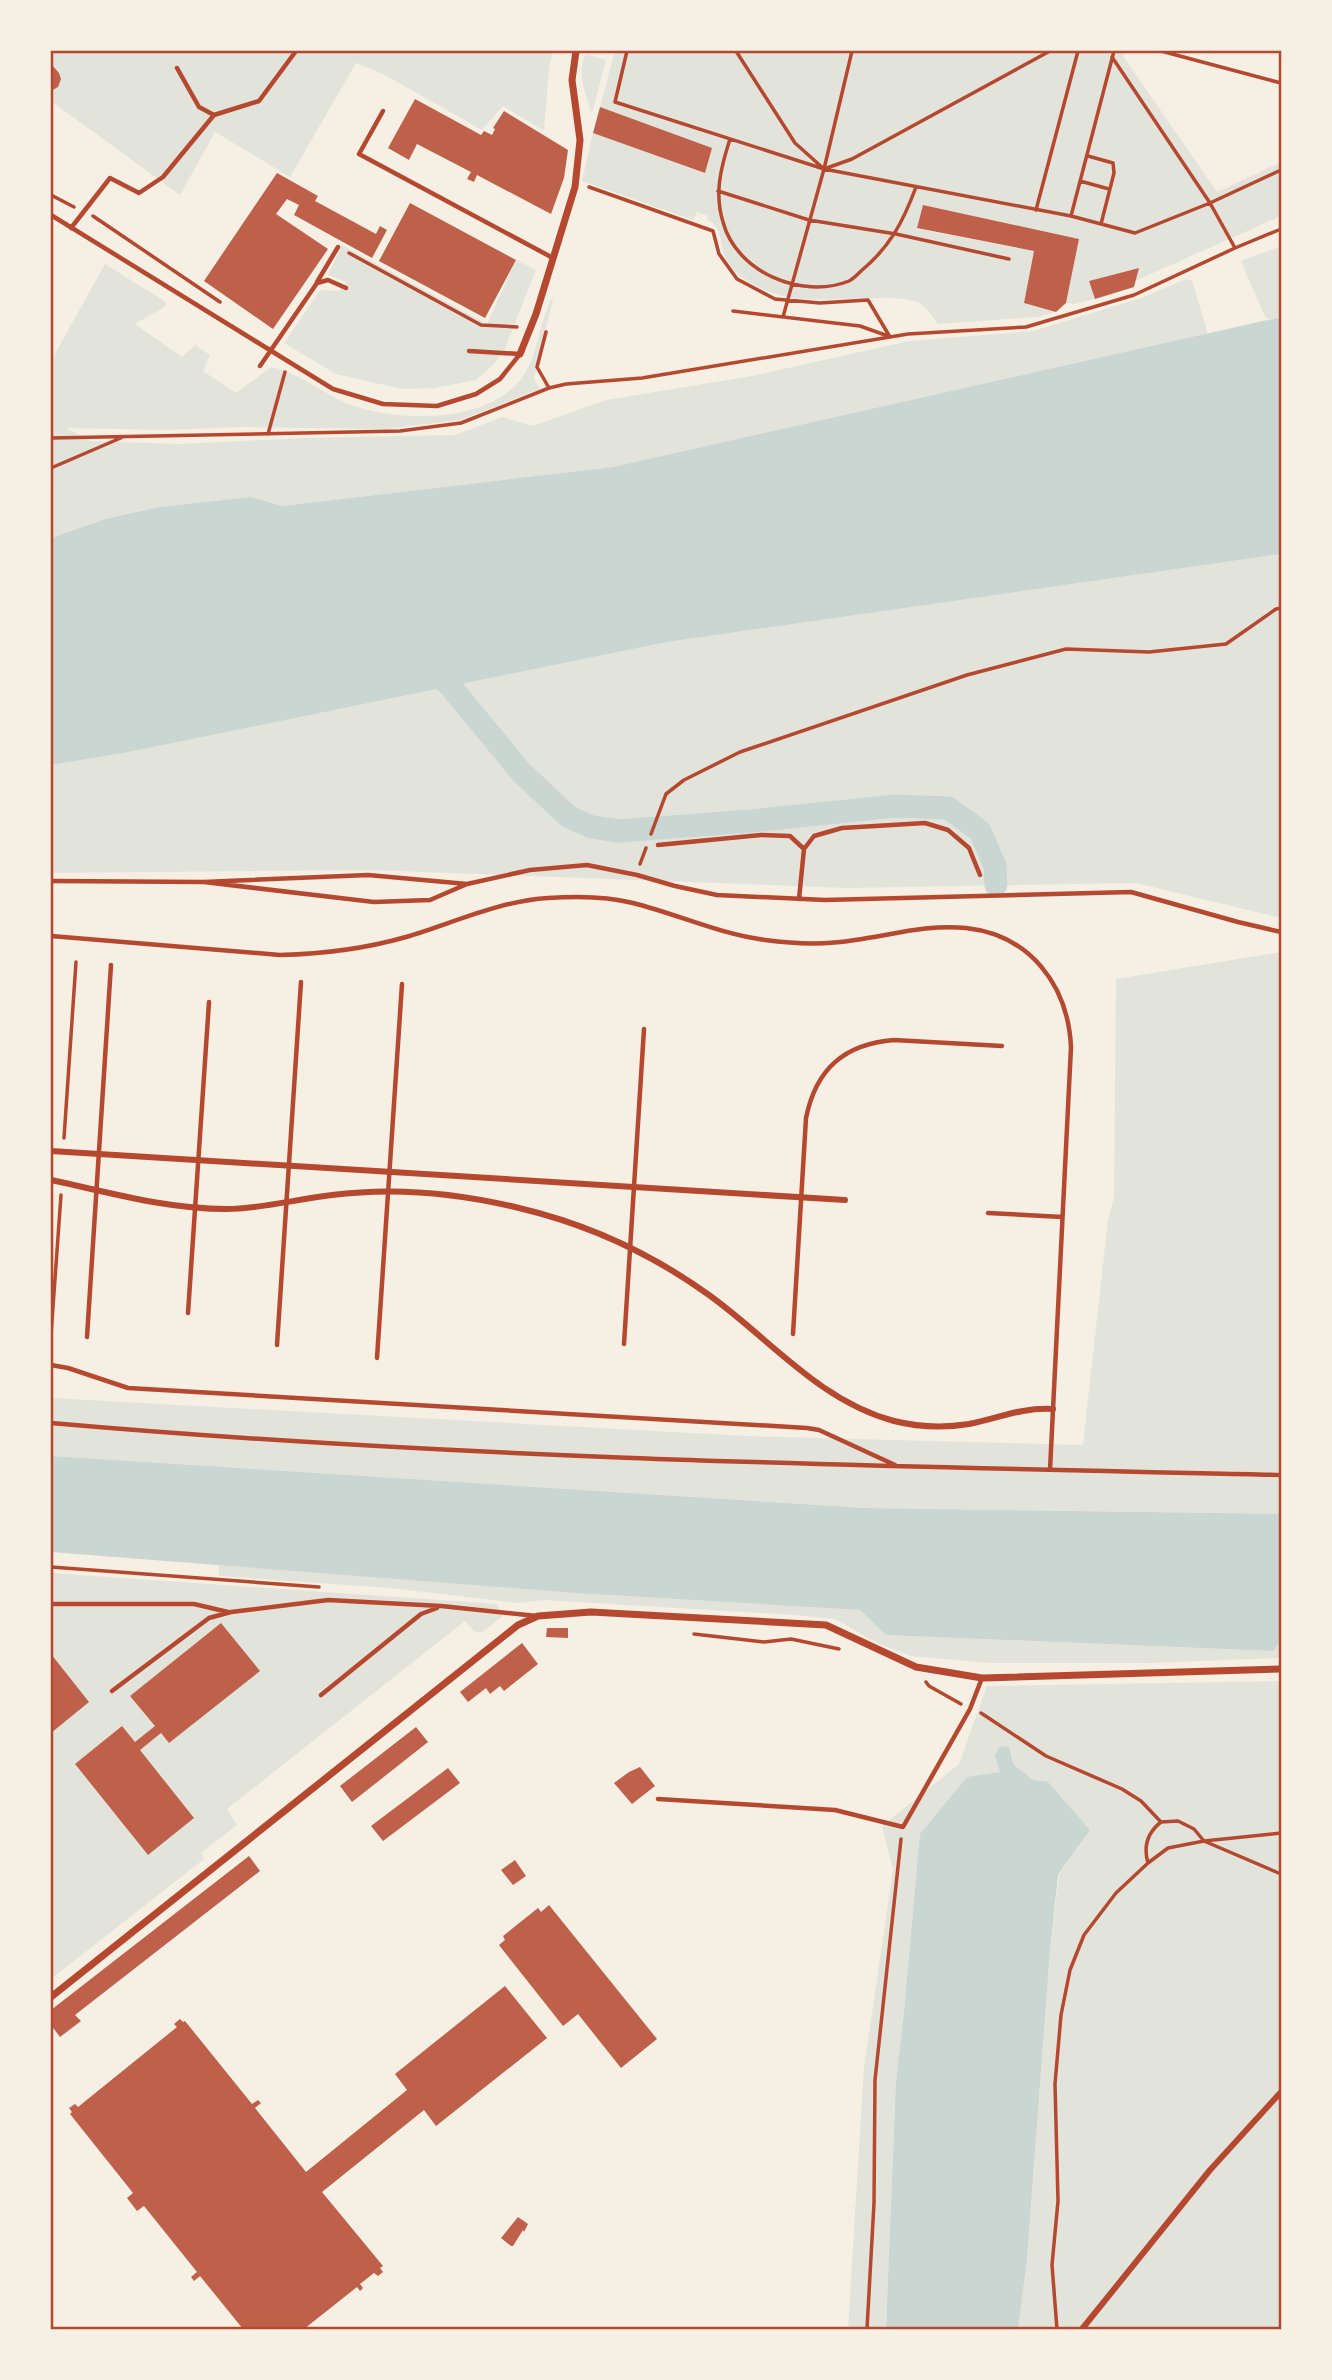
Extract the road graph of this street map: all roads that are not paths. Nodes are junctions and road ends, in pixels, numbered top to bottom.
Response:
1 (296, 51) edge
2 (576, 51) edge
3 (177, 68) dead end
4 (383, 111) dead end
5 (214, 115) junction
6 (51, 215) edge
7 (71, 228) junction
8 (338, 247) road end
9 (553, 258) junction
10 (317, 283) junction
11 (346, 288) dead end
12 (469, 351) dead end
13 (270, 352) junction
14 (520, 354) junction
15 (260, 366) dead end
16 (659, 845) dead end
17 (804, 849) junction
18 (980, 875) dead end
19 (51, 881) edge
20 (204, 882) junction
21 (467, 884) junction
22 (799, 899) junction
23 (1281, 932) edge
24 (51, 936) edge
25 (111, 965) dead end
26 (300, 982) dead end
27 (402, 984) dead end
28 (209, 1002) dead end
29 (644, 1029) dead end
30 (1002, 1046) dead end
31 (51, 1151) edge
32 (99, 1154) junction
33 (198, 1161) junction
34 (289, 1167) junction
35 (390, 1173) junction
36 (51, 1180) edge
37 (634, 1186) junction
38 (97, 1190) junction
39 (388, 1193) junction
40 (801, 1197) junction
41 (845, 1200) dead end
42 (286, 1202) junction
43 (195, 1208) junction
44 (988, 1213) dead end
45 (1062, 1217) junction
46 (630, 1248) junction
47 (188, 1313) dead end
48 (793, 1334) dead end
49 (87, 1337) dead end
50 (624, 1344) dead end
51 (277, 1345) dead end
52 (377, 1357) dead end
53 (51, 1365) edge
54 (1053, 1409) junction
55 (51, 1423) edge
56 (899, 1466) junction
57 (1050, 1470) junction
58 (1281, 1475) edge
59 (51, 1604) edge
60 (442, 1606) junction
61 (231, 1612) junction
62 (538, 1616) junction
63 (1281, 1669) edge
64 (982, 1678) junction
65 (112, 1691) dead end
66 (321, 1695) dead end
67 (658, 1799) dead end
68 (51, 1997) edge
69 (1281, 2092) edge
70 (1082, 2329) edge

1 - 5 lane
2 - 9 street
3 - 5 lane
4 - 9 lane
5 - 7 lane
6 - 7 lane
7 - 13 lane
8 - 10 lane
9 - 14 street
10 - 11 lane
10 - 13 lane
12 - 14 lane
13 - 14 lane
13 - 15 lane
16 - 17 lane
17 - 18 lane
17 - 22 lane
19 - 20 lane
20 - 21 lane
20 - 21 lane
21 - 22 lane
22 - 23 lane
24 - 45 lane
25 - 32 lane
26 - 34 lane
27 - 35 lane
28 - 33 lane
29 - 37 lane
30 - 40 lane
31 - 32 street
32 - 33 street
32 - 38 lane
33 - 34 street
33 - 43 lane
34 - 35 street
34 - 42 lane
35 - 37 street
35 - 39 lane
36 - 38 street
37 - 40 street
37 - 46 lane
38 - 43 street
38 - 49 lane
39 - 42 street
39 - 46 street
39 - 52 lane
40 - 41 street
40 - 48 lane
42 - 43 street
42 - 51 lane
43 - 47 lane
44 - 45 lane
45 - 54 lane
46 - 50 lane
46 - 54 street
53 - 56 lane
54 - 57 lane
55 - 56 lane
56 - 57 lane
57 - 58 lane
59 - 61 lane
60 - 61 lane
60 - 62 lane
60 - 66 lane
61 - 65 lane
62 - 64 street
62 - 68 street
63 - 64 street
64 - 67 lane
69 - 70 street

